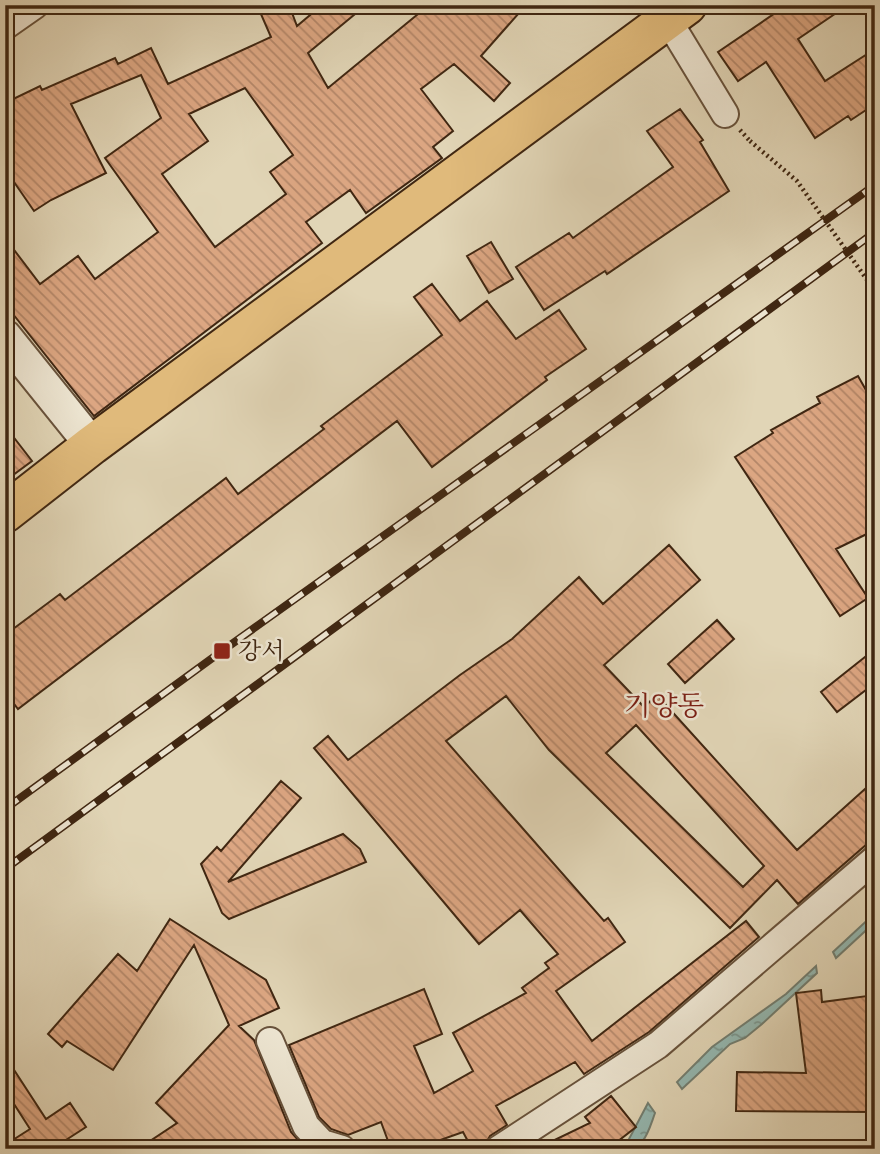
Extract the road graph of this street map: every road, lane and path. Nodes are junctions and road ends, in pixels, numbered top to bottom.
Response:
1 (35, 5) edge
2 (678, 13) edge
3 (5, 26) edge
4 (725, 114) dead end
5 (750, 141) dead end
6 (875, 291) edge
7 (5, 337) edge
8 (92, 445) junction
9 (5, 513) edge
10 (875, 859) edge
11 (270, 1041) dead end
12 (342, 1149) edge
13 (499, 1149) edge

1 - 3 street
2 - 4 street
2 - 8 main road
5 - 6 path, bridge
7 - 8 street
8 - 9 main road
10 - 13 street
11 - 12 street

